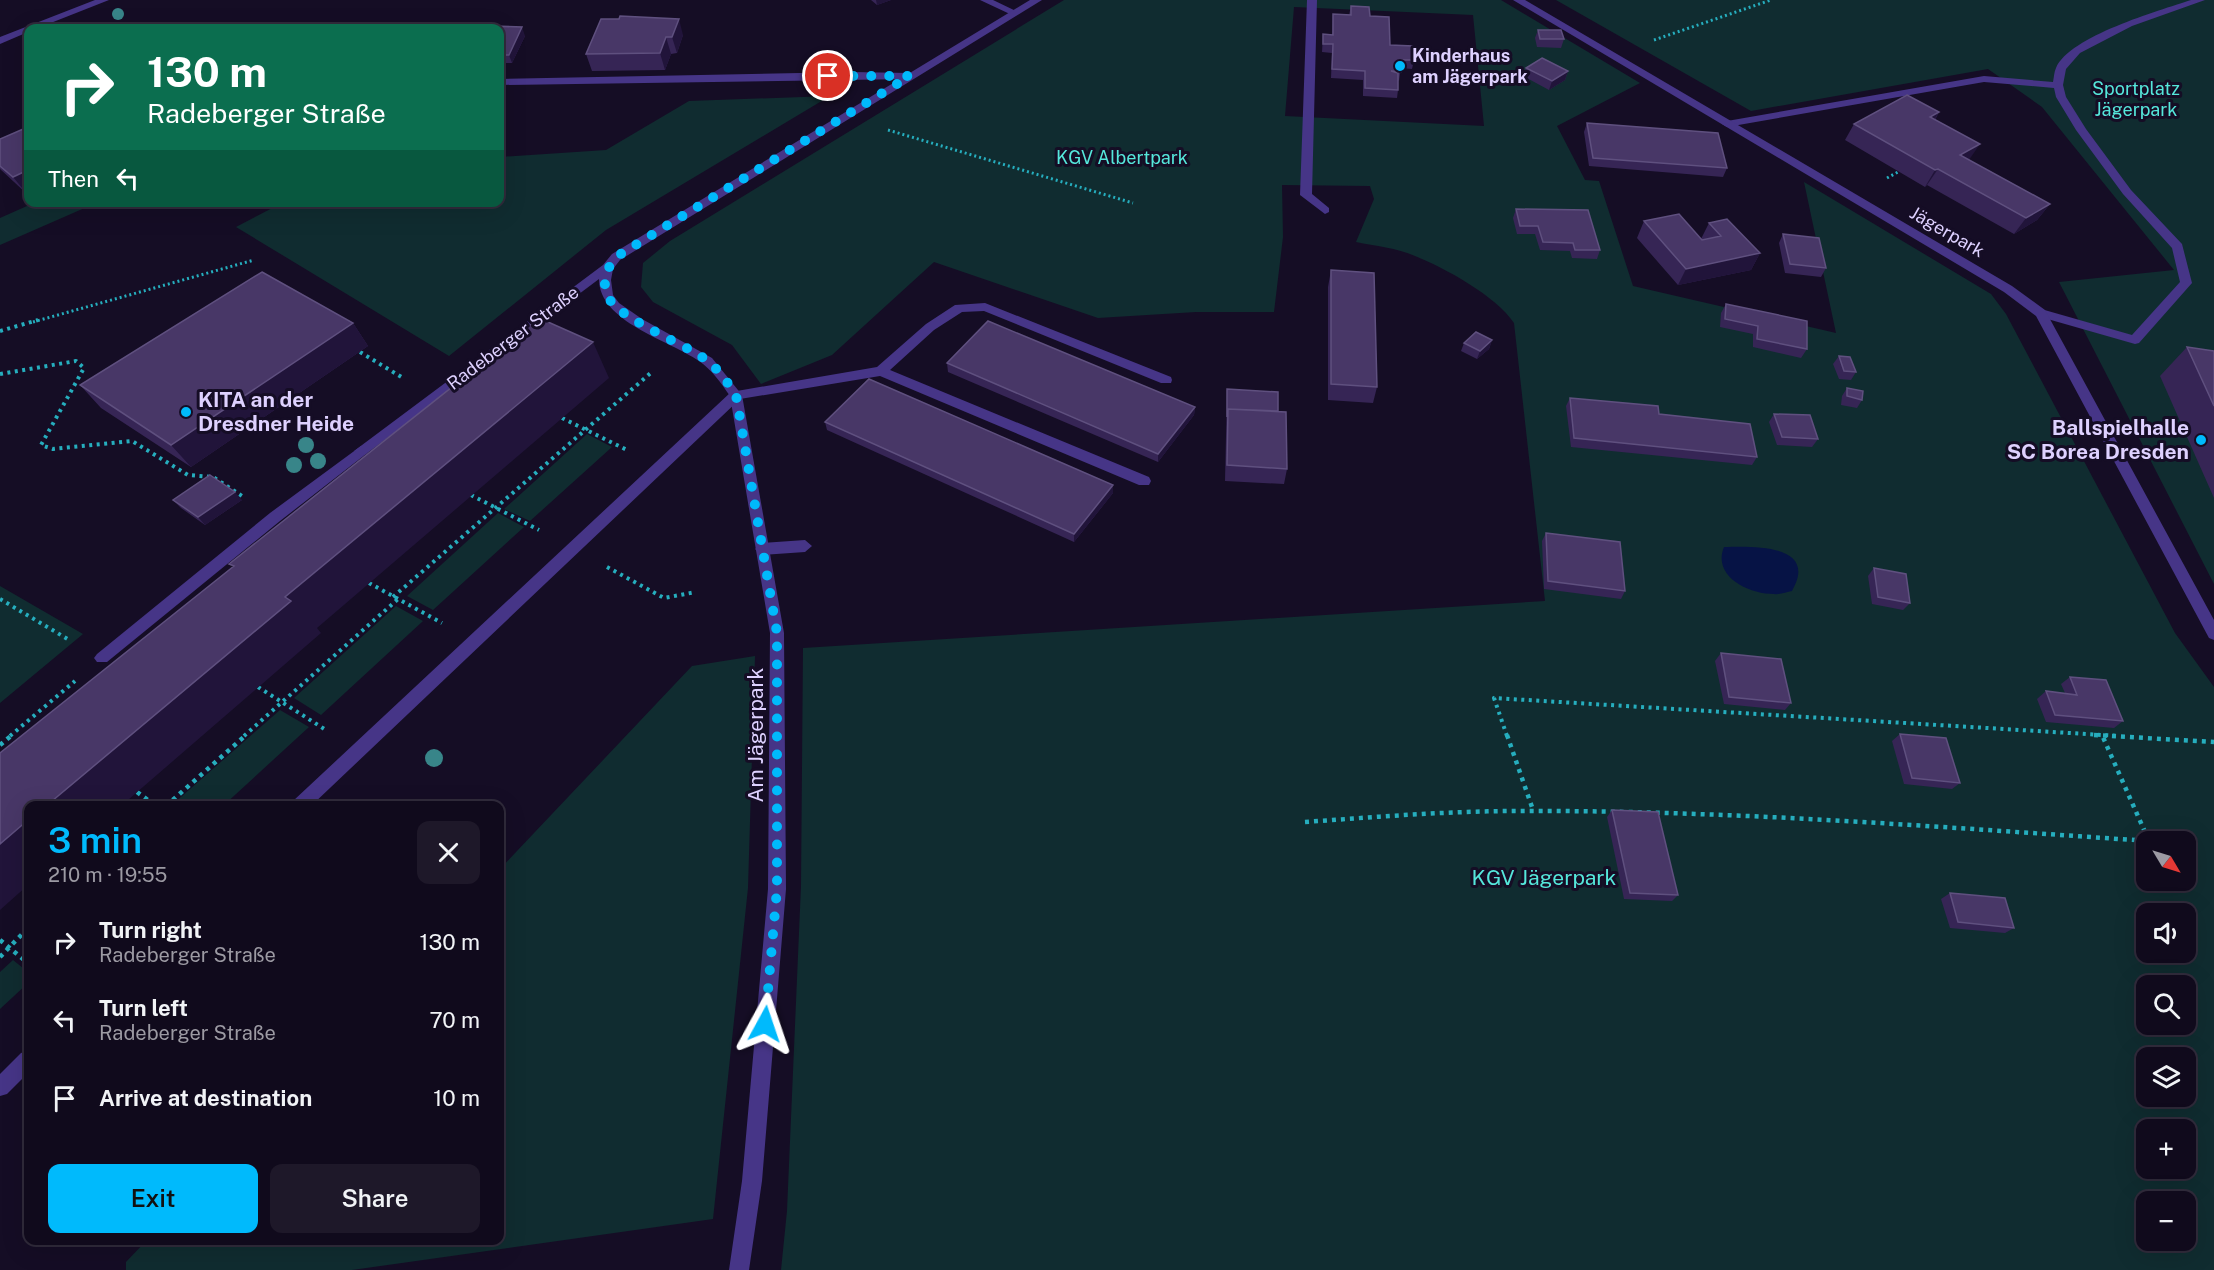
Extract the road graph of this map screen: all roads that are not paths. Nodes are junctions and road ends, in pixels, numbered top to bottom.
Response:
1 (104, 0) edge
2 (986, 0) edge
3 (1036, 0) edge
4 (1312, 0) edge
5 (1518, 0) edge
6 (2199, 0) edge
7 (1015, 13) junction
8 (42, 24) edge
9 (24, 31) edge
10 (0, 41) edge
11 (910, 76) junction
12 (504, 82) edge
13 (2058, 85) junction
14 (1727, 124) junction
15 (1325, 210) dead end
16 (607, 268) junction
17 (2041, 313) junction
18 (881, 371) junction
19 (1166, 380) dead end
20 (736, 395) junction
21 (1144, 481) dead end
22 (805, 546) dead end
23 (762, 549) junction
24 (2214, 634) edge
25 (102, 658) road end
26 (304, 801) edge
27 (24, 1064) edge
28 (0, 1087) edge
29 (739, 1270) edge

1 - 8 street
2 - 7 street
3 - 7 street, Radeberger Straße
4 - 15 street
5 - 14 street, Jägerpark
6 - 13 street
7 - 11 street, Radeberger Straße
9 - 10 street
11 - 12 street
11 - 16 street, Radeberger Straße
13 - 14 street
13 - 17 street
14 - 17 street, Jägerpark
16 - 20 street, Am Jägerpark
16 - 25 street, Radeberger Straße
17 - 24 street, Jägerpark
18 - 19 street
18 - 20 street
18 - 21 street
20 - 23 street, Am Jägerpark
20 - 26 street
22 - 23 street
23 - 29 street, Am Jägerpark
27 - 28 street

